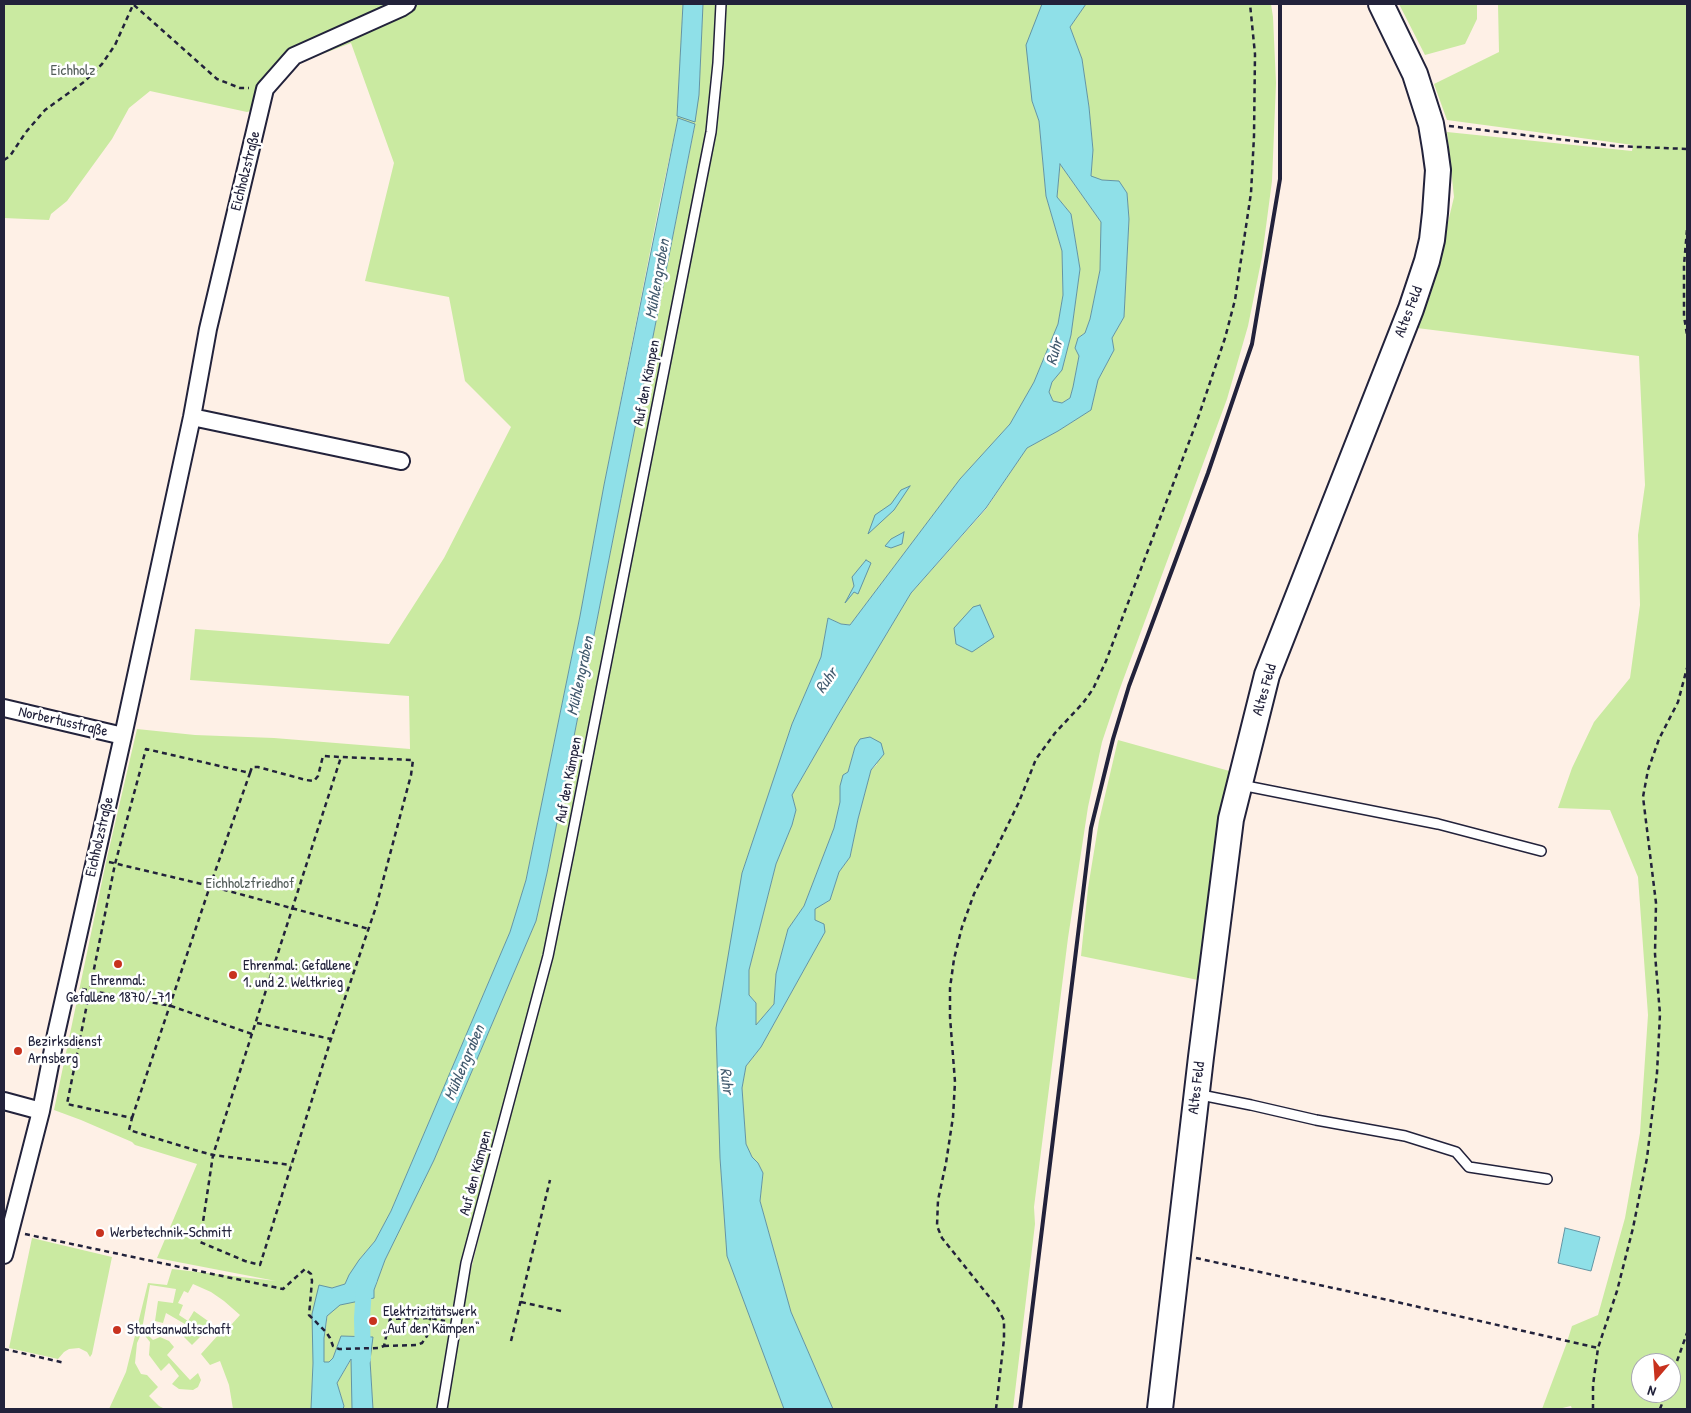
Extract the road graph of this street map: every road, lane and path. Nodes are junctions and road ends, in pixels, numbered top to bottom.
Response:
1 (133, 4) edge
2 (407, 4) edge
3 (721, 4) edge
4 (1250, 4) edge
5 (1381, 4) edge
6 (265, 89) junction
7 (1431, 124) junction
8 (1687, 149) edge
9 (4, 160) edge
10 (1687, 230) edge
11 (1687, 334) edge
12 (192, 417) junction
13 (401, 461) dead end
14 (1687, 668) edge
15 (4, 708) edge
16 (123, 736) junction
17 (341, 757) junction
18 (250, 773) junction
19 (1240, 784) junction
20 (1541, 851) dead end
21 (95, 860) junction
22 (115, 864) junction
23 (210, 886) junction
24 (294, 908) junction
25 (369, 929) junction
26 (90, 990) junction
27 (171, 1006) junction
28 (256, 1023) junction
29 (252, 1034) junction
30 (331, 1039) junction
31 (1196, 1094) junction
32 (4, 1101) edge
33 (41, 1111) junction
34 (132, 1118) junction
35 (213, 1155) junction
36 (291, 1165) junction
37 (1547, 1179) dead end
38 (550, 1180) dead end
39 (9, 1230) junction
40 (1178, 1254) junction
41 (4, 1255) edge
42 (521, 1301) junction
43 (561, 1311) dead end
44 (430, 1318) junction
45 (455, 1325) junction
46 (1687, 1333) edge
47 (511, 1341) dead end
48 (384, 1346) junction
49 (1598, 1348) junction
50 (4, 1350) edge
51 (1680, 1353) edge
52 (64, 1363) dead end
53 (442, 1409) edge
54 (996, 1409) edge
55 (1160, 1409) edge
56 (1593, 1409) edge

1 - 6 path
1 - 9 path
2 - 6 street, Eichholzstraße
3 - 45 lane, Auf den Kämpen
4 - 54 path
5 - 7 main road, Altes Feld
6 - 12 street, Eichholzstraße
7 - 8 path
7 - 19 main road, Altes Feld
10 - 11 path
12 - 13 street
12 - 16 street, Eichholzstraße
14 - 49 path
15 - 16 street, Norbertusstraße
16 - 21 street, Eichholzstraße
17 - 18 path
17 - 24 path
17 - 25 path
18 - 22 path
18 - 23 path
19 - 20 lane
19 - 31 main road, Altes Feld
21 - 22 path
21 - 33 street, Eichholzstraße
22 - 23 path
22 - 26 path
23 - 24 path
23 - 27 path
24 - 25 path
24 - 28 path
25 - 30 path
26 - 27 path
26 - 34 path
27 - 29 path
27 - 34 path
28 - 29 path
28 - 30 path
29 - 35 path
30 - 36 path
31 - 37 lane
31 - 40 main road, Altes Feld
32 - 33 street
33 - 39 street, Eichholzstraße
34 - 35 path
35 - 36 path
35 - 36 path
38 - 42 path
39 - 41 street, Eichholzstraße
39 - 48 path
40 - 49 path
40 - 55 main road, Altes Feld
42 - 43 path
42 - 47 path
44 - 45 path
44 - 48 path
44 - 48 path
45 - 53 lane, Auf den Kämpen
46 - 51 path
49 - 56 path
50 - 52 path

